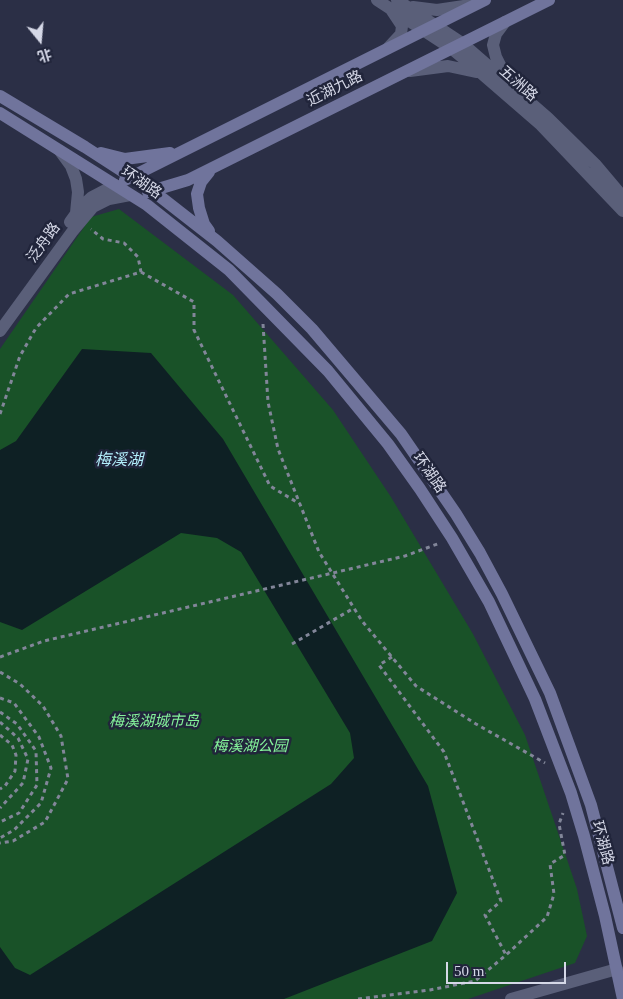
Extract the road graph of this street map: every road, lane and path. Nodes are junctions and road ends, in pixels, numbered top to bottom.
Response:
1 (377, 0) edge
2 (549, 0) edge
3 (482, 1) edge
4 (397, 4) edge
5 (505, 22) junction
6 (431, 27) junction
7 (457, 46) junction
8 (386, 50) junction
9 (402, 73) junction
10 (482, 74) junction
11 (514, 89) junction
12 (0, 96) edge
13 (0, 114) edge
14 (196, 146) junction
15 (85, 147) junction
16 (58, 149) junction
17 (212, 168) junction
18 (131, 177) junction
19 (115, 185) junction
20 (153, 191) junction
21 (130, 194) junction
22 (623, 197) edge
23 (147, 205) junction
24 (93, 208) junction
25 (623, 211) edge
26 (78, 218) junction
27 (217, 240) junction
28 (141, 272) junction
29 (263, 303) junction
30 (0, 316) edge
31 (0, 331) edge
32 (0, 414) edge
33 (300, 504) junction
34 (452, 538) junction
35 (354, 608) junction
36 (292, 644) dead end
37 (0, 657) edge
38 (392, 657) junction
39 (0, 672) edge
40 (0, 698) edge
41 (0, 712) edge
42 (0, 722) edge
43 (0, 736) edge
44 (563, 772) junction
45 (0, 789) edge
46 (571, 793) junction
47 (0, 808) edge
48 (0, 822) edge
49 (0, 838) edge
50 (0, 843) edge
51 (623, 928) edge
52 (506, 955) junction
53 (620, 971) edge
54 (358, 999) edge
55 (511, 999) edge
56 (623, 999) edge

1 - 4 street, 五洲路
2 - 5 main road, 近湖九路
3 - 4 street
3 - 6 main road, 近湖九路
4 - 6 street, 五洲路
4 - 8 street
5 - 7 main road, 近湖九路
5 - 11 street
6 - 7 street, 五洲路
6 - 8 main road, 近湖九路
7 - 9 main road, 近湖九路
7 - 10 street, 五洲路
7 - 11 street, 五洲路
8 - 14 main road, 近湖九路
9 - 10 street
9 - 17 main road, 近湖九路
10 - 25 street, 五洲路
11 - 22 street, 五洲路
12 - 15 main road, 环湖路
13 - 16 main road, 环湖路
14 - 15 main road
14 - 18 main road, 近湖九路
15 - 18 main road, 环湖路
16 - 19 main road, 环湖路
16 - 26 street
17 - 20 main road, 近湖九路
17 - 27 main road
18 - 19 main road, 近湖九路
18 - 20 main road, 环湖路
19 - 21 main road, 环湖路
19 - 26 street, 泛舟路
20 - 21 main road, 近湖九路
20 - 27 main road, 环湖路
21 - 23 main road, 环湖路
21 - 24 street, 泛舟路
23 - 24 street
23 - 29 main road, 环湖路
24 - 26 street, 泛舟路
26 - 28 path
26 - 30 street, 泛舟路
26 - 31 street, 泛舟路
27 - 51 main road, 环湖路
28 - 32 path
28 - 33 path
29 - 33 path
29 - 34 main road, 环湖路
33 - 35 path
34 - 37 path
34 - 44 main road, 环湖路
35 - 36 path
35 - 38 path
38 - 44 path
38 - 52 path
39 - 50 path
40 - 49 path
41 - 48 path
42 - 47 path
43 - 45 path
44 - 46 main road, 环湖路
46 - 52 path
46 - 53 main road, 环湖路
52 - 54 path
53 - 55 street
53 - 56 main road, 环湖路

